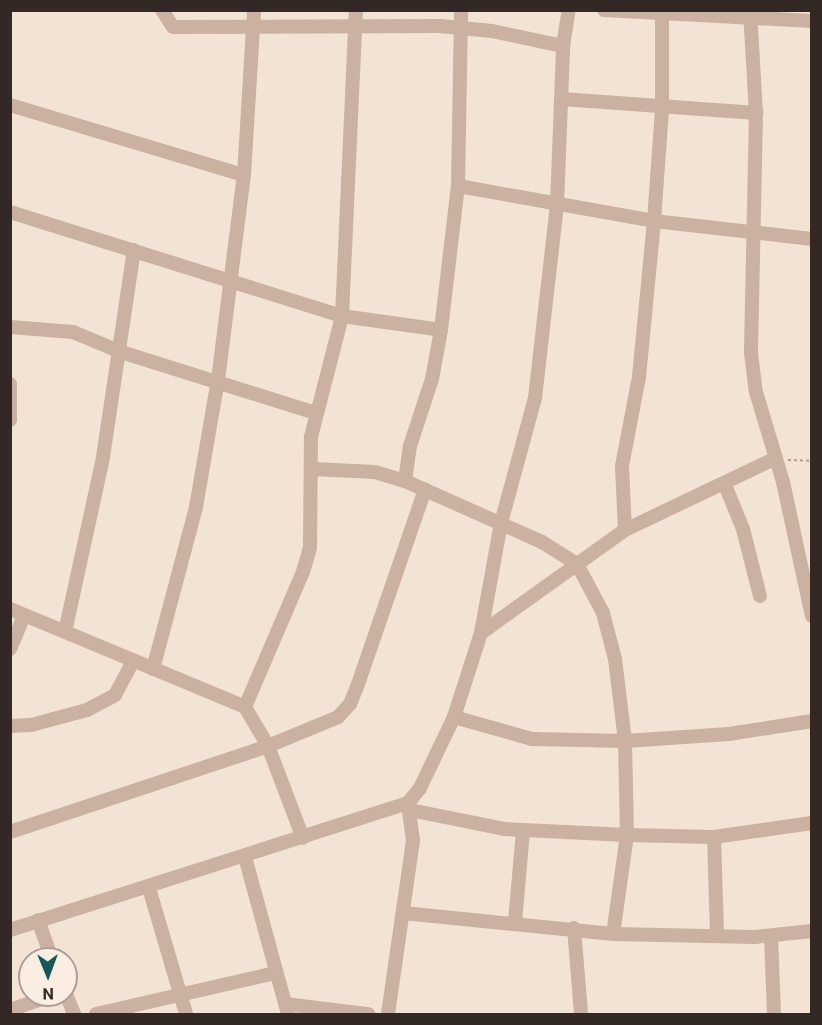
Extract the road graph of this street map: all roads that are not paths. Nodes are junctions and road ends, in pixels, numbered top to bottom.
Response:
1 (162, 10) edge
2 (254, 10) edge
3 (356, 10) edge
4 (461, 10) edge
5 (569, 10) edge
6 (604, 10) edge
7 (662, 13) edge
8 (750, 15) edge
9 (812, 21) edge
10 (355, 26) junction
11 (254, 28) junction
12 (460, 29) junction
13 (564, 46) junction
14 (562, 99) junction
15 (10, 105) edge
16 (662, 109) junction
17 (756, 113) junction
18 (244, 175) junction
19 (458, 186) junction
20 (557, 206) junction
21 (10, 212) edge
22 (654, 221) junction
23 (755, 234) junction
24 (812, 239) edge
25 (134, 250) junction
26 (232, 281) junction
27 (342, 316) junction
28 (10, 327) edge
29 (441, 330) junction
30 (121, 352) junction
31 (218, 380) junction
32 (10, 384) edge
33 (316, 413) junction
34 (10, 420) edge
35 (776, 458) junction
36 (312, 469) junction
37 (405, 481) junction
38 (725, 486) junction
39 (425, 489) junction
40 (501, 523) junction
41 (625, 530) junction
42 (577, 564) junction
43 (760, 596) dead end
44 (10, 609) edge
45 (24, 616) junction
46 (812, 616) edge
47 (65, 632) junction
48 (481, 633) junction
49 (10, 649) edge
50 (132, 663) junction
51 (153, 669) junction
52 (245, 707) junction
53 (454, 717) junction
54 (812, 721) edge
55 (10, 726) edge
56 (625, 741) junction
57 (268, 746) junction
58 (409, 806) junction
59 (812, 823) edge
60 (523, 831) junction
61 (10, 832) edge
62 (627, 835) junction
63 (714, 837) junction
64 (303, 838) junction
65 (245, 857) junction
66 (149, 888) junction
67 (403, 913) junction
68 (38, 920) junction
69 (515, 922) junction
70 (574, 928) junction
71 (10, 930) edge
72 (812, 931) edge
73 (613, 934) junction
74 (717, 934) junction
75 (771, 936) junction
76 (48, 947) edge
77 (275, 973) junction
78 (181, 998) junction
79 (286, 1009) edge
80 (96, 1014) edge
81 (186, 1014) edge
82 (368, 1014) edge
83 (388, 1014) edge
84 (581, 1014) edge
85 (774, 1014) edge

1 - 11 street
2 - 11 street
3 - 10 street
4 - 12 street
5 - 13 street
6 - 7 street
7 - 8 street
7 - 16 street
8 - 9 street
8 - 17 street
10 - 11 street
10 - 12 street
10 - 27 street
11 - 18 street
12 - 13 street
12 - 19 street
13 - 14 street
14 - 16 street
14 - 20 street
15 - 18 street
16 - 17 street
16 - 22 street
17 - 23 street
18 - 26 street
19 - 20 street
19 - 29 street
20 - 22 street
20 - 40 street
21 - 25 street
22 - 23 street
22 - 41 street
23 - 24 street
23 - 35 street
25 - 26 street
25 - 30 street
26 - 27 street
26 - 31 street
27 - 29 street
27 - 33 street
28 - 30 street
29 - 37 street
30 - 31 street
30 - 47 street
31 - 33 street
31 - 51 street
32 - 34 street
33 - 36 street
35 - 38 street
35 - 46 street
36 - 37 street
36 - 52 street
37 - 39 street
38 - 41 street
38 - 43 street
39 - 40 street
39 - 57 street
40 - 42 street
40 - 48 street
41 - 42 street
42 - 48 street
42 - 56 street
44 - 45 street
45 - 47 street
45 - 49 street
47 - 50 street
48 - 53 street
50 - 51 street
50 - 55 street
51 - 52 street
52 - 57 street
53 - 56 street
53 - 58 street
54 - 56 street
56 - 62 street
57 - 61 street
57 - 64 street
58 - 60 street
58 - 64 street
58 - 67 street
59 - 63 street
60 - 62 street
60 - 69 street
62 - 63 street
62 - 73 street
63 - 74 street
64 - 65 street
65 - 66 street
65 - 77 street
66 - 68 street
66 - 78 street
67 - 69 street
67 - 83 street
68 - 71 street
68 - 76 street
69 - 70 street
70 - 73 street
70 - 84 street
72 - 75 street
73 - 74 street
74 - 75 street
75 - 85 street
77 - 78 street
77 - 79 street
78 - 80 street
78 - 81 street
79 - 82 street

